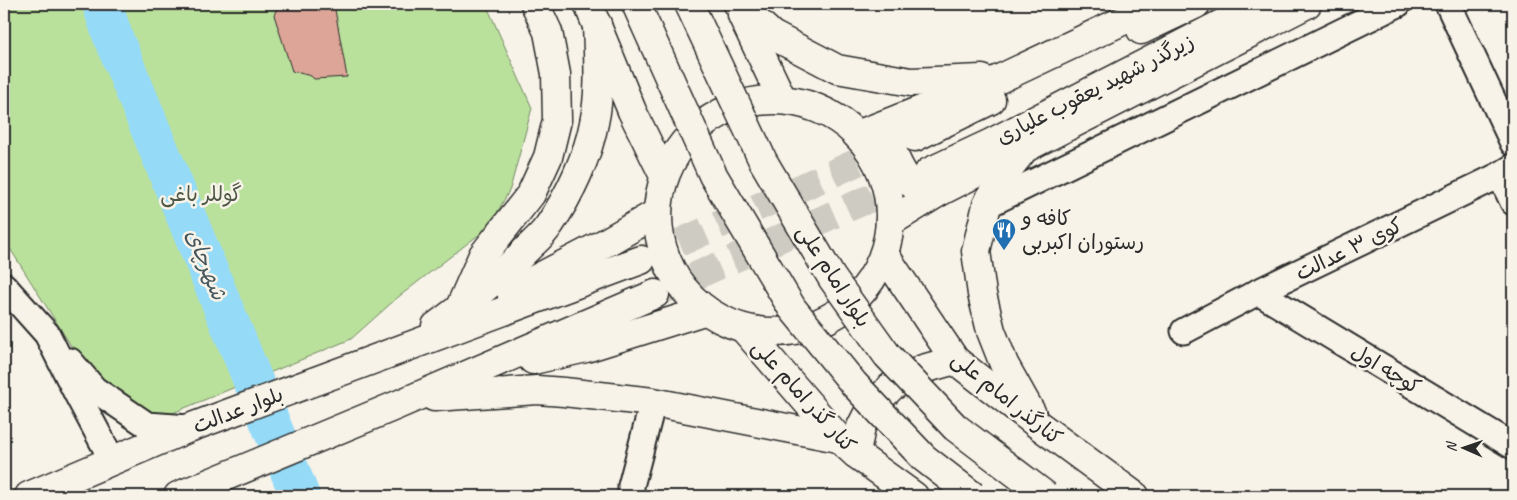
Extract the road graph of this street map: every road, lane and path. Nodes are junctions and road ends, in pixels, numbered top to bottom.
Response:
1 (535, 4) edge
2 (636, 4) edge
3 (689, 4) edge
4 (737, 4) edge
5 (1158, 4) edge
6 (1196, 4) edge
7 (1260, 4) edge
8 (1307, 4) edge
9 (1398, 4) edge
10 (1448, 4) edge
11 (592, 14) edge
12 (998, 79) junction
13 (782, 99) junction
14 (908, 127) junction
15 (858, 134) junction
16 (1513, 143) edge
17 (1025, 147) junction
18 (1507, 171) edge
19 (664, 176) junction
20 (934, 182) junction
21 (1513, 202) edge
22 (987, 205) junction
23 (656, 213) junction
24 (890, 222) junction
25 (605, 243) junction
26 (884, 254) junction
27 (641, 260) tunnel mouth
28 (4, 286) edge
29 (1258, 292) junction
30 (655, 294) tunnel mouth
31 (704, 310) junction
32 (455, 320) junction
33 (744, 330) junction
34 (1184, 330) dead end
35 (636, 333) junction
36 (47, 334) junction
37 (955, 360) junction
38 (470, 374) junction
39 (404, 402) junction
40 (653, 402) junction
41 (1038, 424) junction
42 (189, 428) junction
43 (847, 446) junction
44 (1513, 446) edge
45 (112, 460) junction
46 (209, 489) edge
47 (29, 496) edge
48 (178, 496) edge
49 (631, 496) edge
50 (914, 496) edge
51 (973, 496) edge
52 (1046, 496) edge
53 (1135, 496) edge

1 - 32 main road
2 - 51 main road, bridge
3 - 52 main road, بلوار امام علی, bridge
4 - 12 main road
4 - 13 main road
5 - 12 main road
6 - 14 main road, زیرگذر شهید یعقوب علیاری
7 - 20 main road, زیرگذر شهید یعقوب علیاری
8 - 17 main road
9 - 22 street
10 - 16 street
11 - 19 main road
11 - 32 main road
12 - 14 main road
13 - 15 main road
13 - 19 main road
14 - 15 main road
14 - 20 main road
15 - 24 main road
17 - 20 main road
17 - 22 main road
18 - 21 street
18 - 29 street, کوی ۳ عدالت
19 - 23 main road
20 - 24 main road
22 - 41 main road
23 - 25 main road
23 - 31 main road
24 - 26 main road
25 - 32 main road
25 - 35 main road
26 - 33 main road
26 - 37 main road, کنارگذر امام علی
27 - 32 main road
28 - 36 street
29 - 34 street, کوی ۳ عدالت
29 - 44 street, کوچه اول
30 - 38 main road
31 - 33 main road
31 - 35 main road
32 - 42 main road, بلوار عدالت
33 - 43 main road, کنار گذر امام علی
35 - 38 main road
36 - 42 street
36 - 45 street
37 - 41 main road, کنارگذر امام علی
37 - 43 main road
38 - 39 main road
39 - 40 main road
39 - 46 main road
40 - 43 main road
40 - 49 street
41 - 53 main road, کنارگذر امام علی
42 - 45 main road, بلوار عدالت
43 - 50 main road, کنار گذر امام علی
45 - 47 main road, بلوار عدالت
46 - 48 main road

